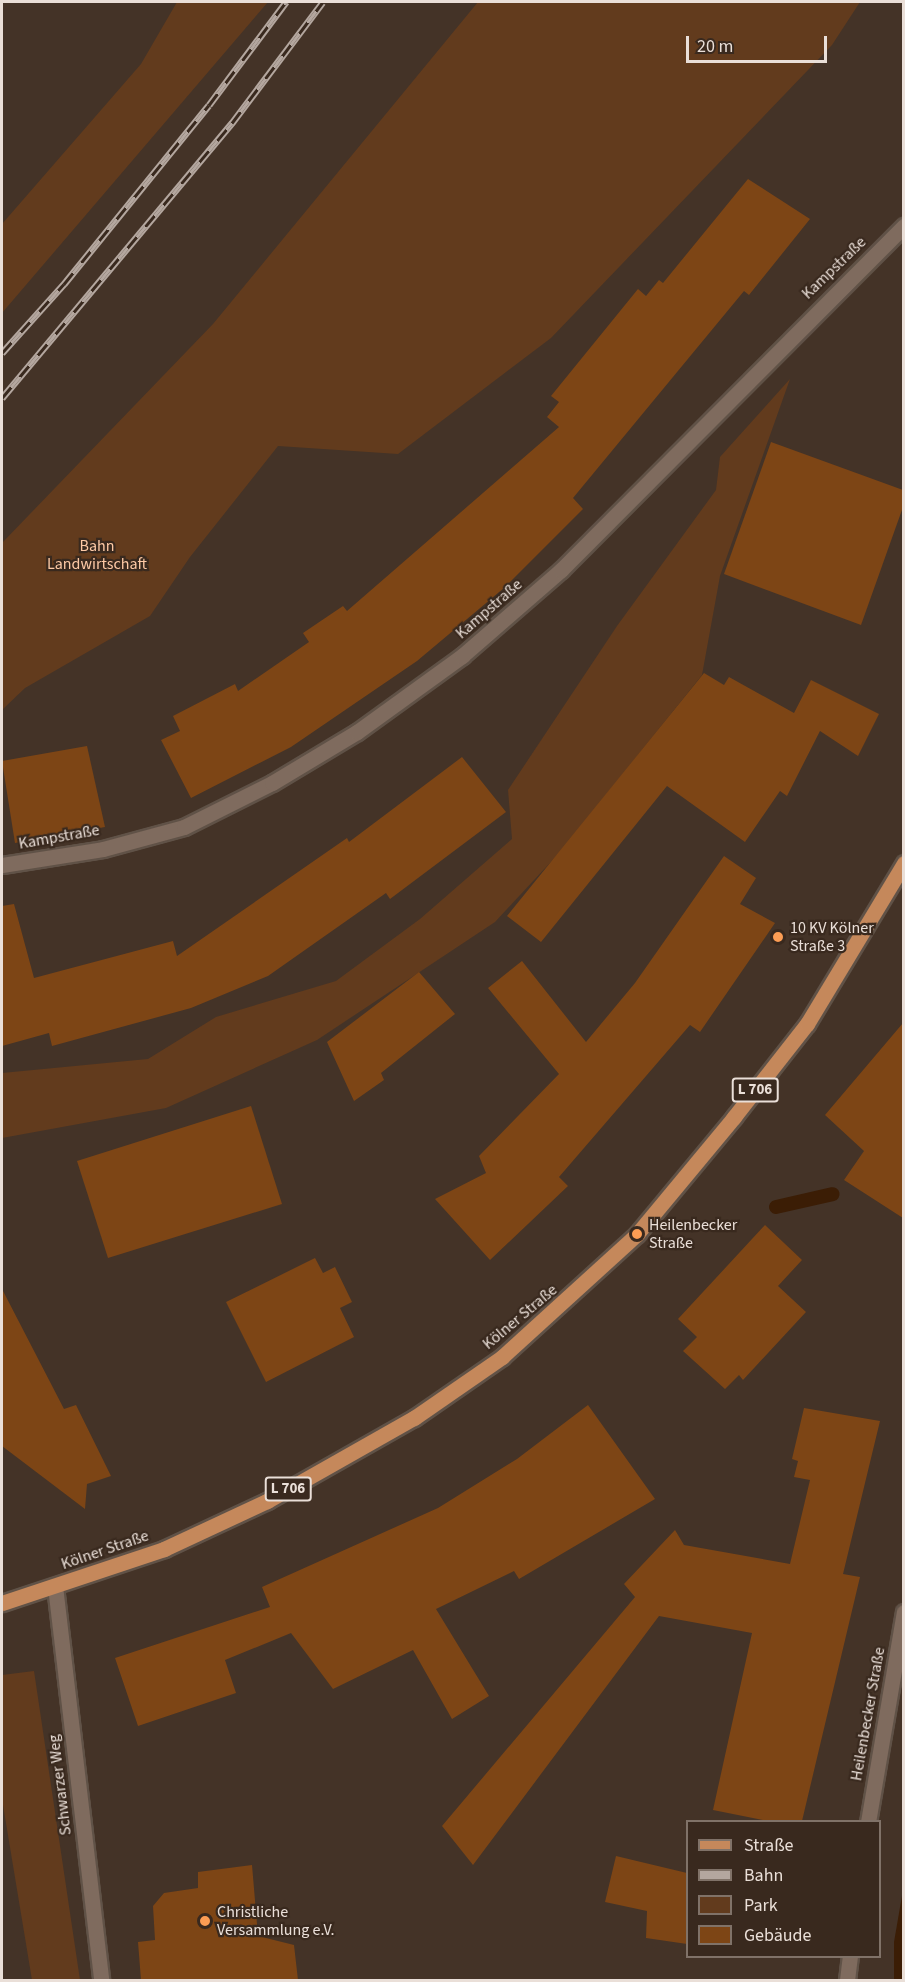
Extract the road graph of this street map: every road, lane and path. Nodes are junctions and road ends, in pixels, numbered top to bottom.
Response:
1 (903, 226) edge
2 (903, 863) edge
3 (2, 865) edge
4 (55, 1586) junction
5 (2, 1603) edge
6 (903, 1612) edge
7 (868, 1820) edge
8 (850, 1958) edge
9 (100, 1980) edge
10 (848, 1980) edge

1 - 3 street, Kampstraße
2 - 4 main road, Kölner Straße / L 706
4 - 5 main road, Kölner Straße / L 706
4 - 9 street, Schwarzer Weg
6 - 7 street, Heilenbecker Straße
8 - 10 street

